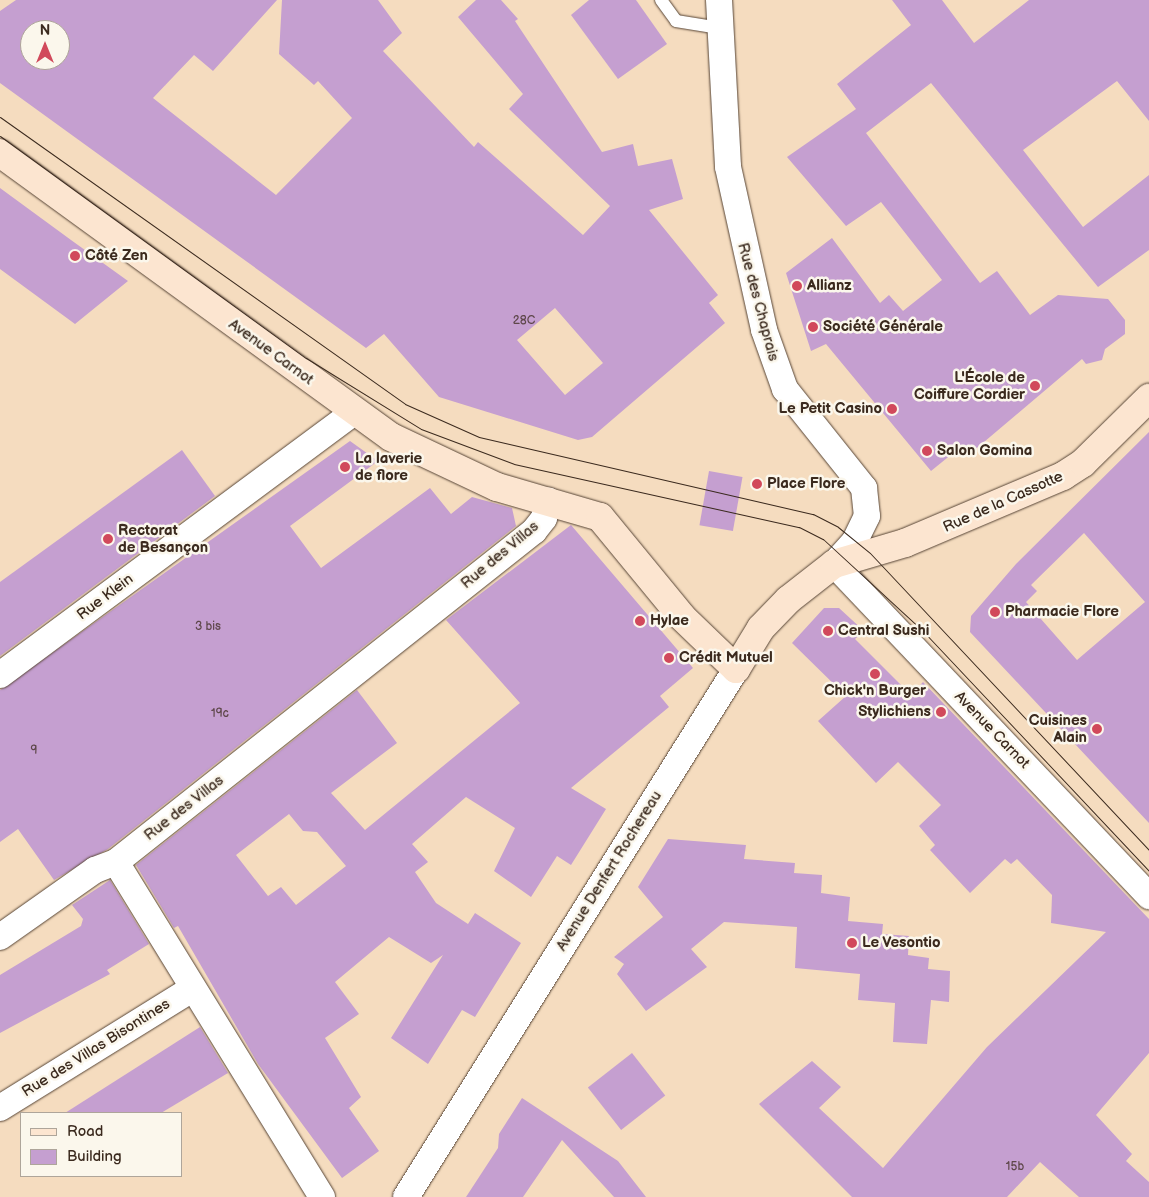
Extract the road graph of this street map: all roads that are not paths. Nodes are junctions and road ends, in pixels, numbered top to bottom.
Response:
1 (660, 0) edge
2 (719, 0) edge
3 (718, 28) junction
4 (0, 153) edge
5 (1149, 398) edge
6 (354, 412) junction
7 (558, 503) junction
8 (834, 564) junction
9 (736, 669) junction
10 (0, 675) edge
11 (116, 862) junction
12 (1149, 896) edge
13 (0, 937) edge
14 (192, 989) junction
15 (0, 1108) edge
16 (322, 1197) edge
17 (406, 1197) edge

1 - 3 lane
2 - 3 street, Rue des Chaprais
3 - 8 street, Rue des Chaprais
4 - 6 main road, Avenue Carnot
5 - 8 main road, Rue de la Cassotte
6 - 7 main road, Avenue Carnot
6 - 10 street, Rue Klein
7 - 9 main road
7 - 11 street, Rue des Villas
8 - 9 main road, Avenue Denfert Rochereau
8 - 12 street, Avenue Carnot
9 - 17 street, Avenue Denfert Rochereau
11 - 13 street
11 - 14 street
14 - 15 street, Rue des Villas Bisontines
14 - 16 street

